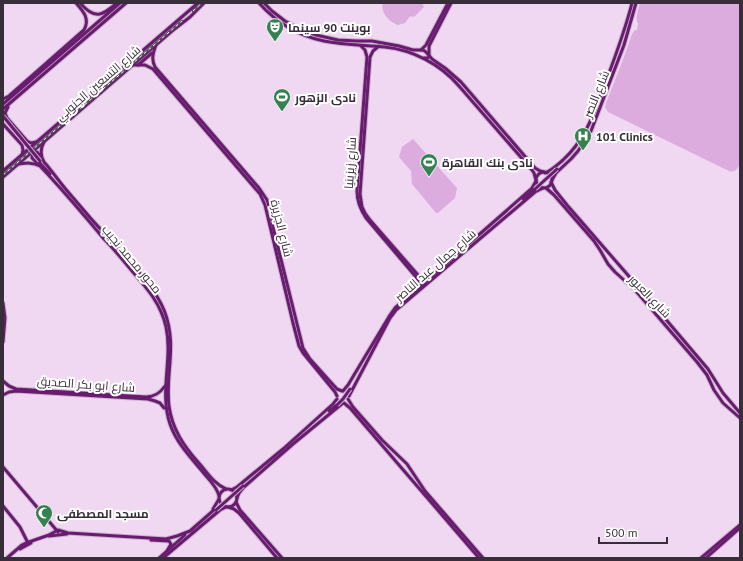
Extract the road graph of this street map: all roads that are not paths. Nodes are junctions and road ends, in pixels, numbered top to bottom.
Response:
1 (76, 3) edge
2 (80, 3) edge
3 (117, 3) edge
4 (120, 3) edge
5 (127, 3) edge
6 (198, 3) edge
7 (204, 3) edge
8 (259, 3) edge
9 (264, 3) edge
10 (448, 3) edge
11 (451, 3) edge
12 (632, 3) edge
13 (636, 3) edge
14 (634, 11) junction
15 (86, 12) junction
16 (92, 13) junction
17 (106, 14) junction
18 (86, 18) junction
19 (635, 18) dead end
20 (292, 22) dead end
21 (294, 26) junction
22 (86, 30) junction
23 (631, 33) dead end
24 (306, 34) junction
25 (310, 36) junction
26 (626, 38) junction
27 (374, 41) junction
28 (149, 42) dead end
29 (329, 44) dead end
30 (341, 44) junction
31 (156, 45) junction
32 (360, 45) junction
33 (148, 46) junction
34 (379, 46) junction
35 (427, 47) junction
36 (420, 50) junction
37 (154, 51) junction
38 (413, 52) junction
39 (429, 54) junction
40 (368, 57) junction
41 (422, 58) junction
42 (432, 61) junction
43 (153, 63) junction
44 (134, 65) junction
45 (138, 65) junction
46 (51, 67) junction
47 (149, 67) junction
48 (177, 95) junction
49 (475, 100) junction
50 (5, 102) edge
51 (82, 104) junction
52 (78, 107) junction
53 (85, 107) junction
54 (3, 109) edge
55 (81, 110) junction
56 (364, 114) junction
57 (4, 119) edge
58 (592, 126) junction
59 (581, 138) junction
60 (28, 142) junction
61 (38, 142) junction
62 (44, 142) junction
63 (22, 147) junction
64 (582, 149) dead end
65 (22, 156) junction
66 (571, 159) junction
67 (40, 160) junction
68 (15, 162) junction
69 (556, 169) junction
70 (537, 170) junction
71 (551, 170) junction
72 (3, 171) edge
73 (534, 173) junction
74 (545, 173) junction
75 (555, 174) junction
76 (3, 177) edge
77 (536, 181) junction
78 (552, 181) junction
79 (544, 188) junction
80 (553, 188) junction
81 (535, 189) junction
82 (550, 190) junction
83 (66, 192) junction
84 (387, 241) junction
85 (116, 250) junction
86 (121, 256) junction
87 (617, 262) junction
88 (611, 268) junction
89 (622, 268) junction
90 (614, 272) junction
91 (421, 277) junction
92 (428, 279) junction
93 (418, 281) junction
94 (417, 289) junction
95 (3, 303) edge
96 (3, 342) edge
97 (304, 354) junction
98 (369, 354) junction
99 (3, 381) edge
100 (165, 386) junction
101 (6, 389) junction
102 (349, 389) junction
103 (168, 391) junction
104 (336, 391) junction
105 (342, 391) junction
106 (57, 393) junction
107 (723, 393) junction
108 (165, 395) junction
109 (3, 396) edge
110 (100, 396) junction
111 (152, 396) junction
112 (337, 397) junction
113 (718, 397) junction
114 (348, 398) junction
115 (155, 401) junction
116 (167, 401) junction
117 (730, 401) junction
118 (343, 403) junction
119 (336, 404) junction
120 (349, 405) junction
121 (724, 405) junction
122 (164, 408) dead end
123 (740, 413) edge
124 (740, 418) edge
125 (404, 460) junction
126 (271, 461) junction
127 (407, 464) junction
128 (398, 465) junction
129 (3, 467) edge
130 (402, 469) junction
131 (216, 485) junction
132 (236, 488) junction
133 (226, 489) junction
134 (231, 490) junction
135 (240, 491) junction
136 (219, 497) junction
137 (237, 498) junction
138 (236, 502) junction
139 (3, 506) edge
140 (238, 506) junction
141 (227, 507) junction
142 (216, 508) junction
143 (221, 509) junction
144 (235, 510) junction
145 (740, 525) edge
146 (53, 526) junction
147 (740, 528) edge
148 (59, 530) junction
149 (187, 533) junction
150 (23, 534) junction
151 (62, 534) junction
152 (49, 535) junction
153 (56, 535) junction
154 (170, 538) junction
155 (29, 542) junction
156 (182, 542) junction
157 (170, 543) junction
158 (22, 547) junction
159 (167, 551) junction
160 (8, 558) edge
161 (159, 558) edge
162 (163, 558) edge
163 (277, 558) edge
164 (282, 558) edge
165 (479, 558) edge
166 (483, 558) edge
167 (701, 558) edge
168 (706, 558) edge

1 - 15 main road
2 - 15 main road
3 - 17 main road
4 - 17 main road
5 - 46 main road
6 - 33 main road, شارع التسعين الجنوبي
7 - 31 main road, شارع التسعين الجنوبي
8 - 24 main road
9 - 21 main road
10 - 35 main road
11 - 35 main road
12 - 59 main road, شارع النصر
13 - 14 main road, شارع النصر
14 - 19 main road
14 - 26 main road, شارع النصر
15 - 16 main road
15 - 18 main road
16 - 17 main road
16 - 18 main road
17 - 22 main road
18 - 22 main road
20 - 21 main road
21 - 24 main road
22 - 46 main road
22 - 50 main road
23 - 26 main road
24 - 25 main road
24 - 25 main road
25 - 27 main road
25 - 30 main road
26 - 58 main road, شارع النصر
27 - 30 main road
27 - 38 main road
28 - 33 main road
29 - 30 main road
30 - 32 main road
31 - 37 main road
31 - 44 main road, شارع التسعين الجنوبي
32 - 34 main road
32 - 40 main road
33 - 51 main road, شارع التسعين الجنوبي
34 - 38 main road
34 - 40 main road
35 - 36 main road
35 - 39 main road
36 - 38 main road
36 - 39 main road
36 - 41 main road
37 - 43 main road
37 - 45 main road
38 - 41 main road
39 - 41 main road
39 - 42 main road
40 - 56 main road, شارع زيزينيا
40 - 56 main road, شارع زيزينيا
41 - 42 main road
42 - 49 main road
42 - 49 main road
43 - 47 main road
43 - 48 main road, شارع الجزيرة
44 - 45 main road
44 - 53 main road, شارع التسعين الجنوبي
45 - 47 main road
46 - 50 main road
47 - 48 main road, شارع الجزيرة
48 - 97 main road, شارع الجزيرة
49 - 70 main road
49 - 73 main road
50 - 54 main road
50 - 57 main road
51 - 52 main road, شارع التسعين الجنوبي
51 - 53 main road
52 - 55 main road
52 - 61 main road, شارع التسعين الجنوبي
53 - 55 main road, شارع التسعين الجنوبي
55 - 62 main road, شارع التسعين الجنوبي
56 - 84 main road, شارع زيزينيا
57 - 60 main road
57 - 63 main road
57 - 67 main road, محور محمد نجيب, bridge
58 - 66 main road, شارع النصر
58 - 69 main road
59 - 69 main road
59 - 71 main road, شارع النصر
60 - 61 main road
60 - 63 main road
61 - 65 main road, شارع التسعين الجنوبي
62 - 67 main road
62 - 68 main road, شارع التسعين الجنوبي
63 - 65 main road
64 - 66 main road
65 - 68 main road, شارع التسعين الجنوبي
66 - 75 main road, شارع النصر
67 - 68 main road
67 - 83 main road, محور محمد نجيب
68 - 72 main road, شارع التسعين الجنوبي
68 - 76 main road, شارع التسعين الجنوبي
69 - 81 main road, bridge
70 - 73 main road
70 - 74 main road
71 - 74 main road, شارع النصر
71 - 75 main road
73 - 77 main road
74 - 77 main road
74 - 78 main road
75 - 78 main road, شارع النصر
77 - 79 main road
77 - 81 main road
78 - 79 main road
78 - 80 main road, شارع العبور
79 - 81 main road
79 - 82 main road, شارع العبور
80 - 82 main road
80 - 87 main road, شارع العبور
81 - 92 main road, شارع جمال عبد الناصر
81 - 98 main road, شارع جمال عبد الناصر
82 - 88 main road, شارع العبور
83 - 85 main road, محور محمد نجيب
83 - 85 main road, محور محمد نجيب
84 - 91 main road, شارع زيزينيا
84 - 93 main road, شارع زيزينيا
85 - 86 main road, محور محمد نجيب
86 - 100 main road, محور محمد نجيب
86 - 103 main road, محور محمد نجيب
87 - 88 main road
87 - 89 main road, شارع العبور
88 - 90 main road, شارع العبور
89 - 90 main road
89 - 107 main road, شارع العبور
90 - 113 main road, شارع العبور
91 - 92 main road
91 - 93 main road
92 - 94 main road, شارع جمال عبد الناصر
93 - 94 main road
94 - 98 main road, شارع جمال عبد الناصر
95 - 96 main road
97 - 104 main road, شارع الجزيرة
97 - 104 main road, شارع الجزيرة
98 - 102 main road
99 - 101 main road
100 - 108 main road, محور محمد نجيب
100 - 111 main road, شارع ابو بكر الصديق
101 - 106 main road, شارع ابو بكر الصديق
101 - 106 main road, شارع ابو بكر الصديق
101 - 109 main road
102 - 105 main road
102 - 114 main road
102 - 119 main road, bridge
103 - 108 main road
103 - 116 main road, محور محمد نجيب
104 - 105 main road, شارع الجزيرة
104 - 112 main road, شارع الجزيرة
105 - 112 main road
105 - 114 main road
106 - 110 main road, شارع ابو بكر الصديق
107 - 113 main road
107 - 117 main road, شارع العبور
108 - 116 main road, محور محمد نجيب
110 - 111 main road, شارع ابو بكر الصديق
110 - 115 main road, شارع ابو بكر الصديق
111 - 115 main road
112 - 118 main road
112 - 119 main road
113 - 121 main road, شارع العبور
114 - 118 main road
114 - 120 main road
115 - 122 main road
116 - 131 main road, محور محمد نجيب
116 - 131 main road, محور محمد نجيب
117 - 121 main road
117 - 123 main road, شارع العبور
118 - 119 main road
118 - 120 main road
119 - 126 main road
119 - 126 main road
120 - 125 main road
120 - 128 main road
121 - 124 main road, شارع العبور
125 - 127 main road
125 - 128 main road
126 - 132 main road
126 - 135 main road
126 - 142 main road, bridge
127 - 130 main road
127 - 166 main road
128 - 130 main road
129 - 146 main road
130 - 165 main road
131 - 133 main road, محور محمد نجيب
131 - 136 main road, محور محمد نجيب
132 - 134 main road
132 - 135 main road
133 - 134 main road
133 - 136 main road
134 - 137 main road
135 - 137 main road
136 - 141 main road
136 - 142 main road
137 - 138 main road
138 - 140 main road
138 - 141 main road
139 - 150 main road
140 - 144 main road
140 - 164 main road
141 - 143 main road
141 - 144 main road
142 - 143 main road
142 - 149 main road
142 - 149 main road
142 - 156 main road
143 - 156 main road
144 - 163 main road
145 - 167 main road
146 - 148 main road
146 - 152 main road
147 - 168 main road
148 - 151 main road
148 - 152 main road
148 - 153 main road
148 - 154 main road
149 - 154 main road
149 - 159 main road
150 - 155 main road
150 - 158 main road
151 - 153 main road
151 - 157 main road
152 - 155 main road
153 - 155 main road
154 - 157 main road
155 - 158 main road
156 - 162 main road
157 - 159 main road
158 - 160 main road
159 - 161 main road

